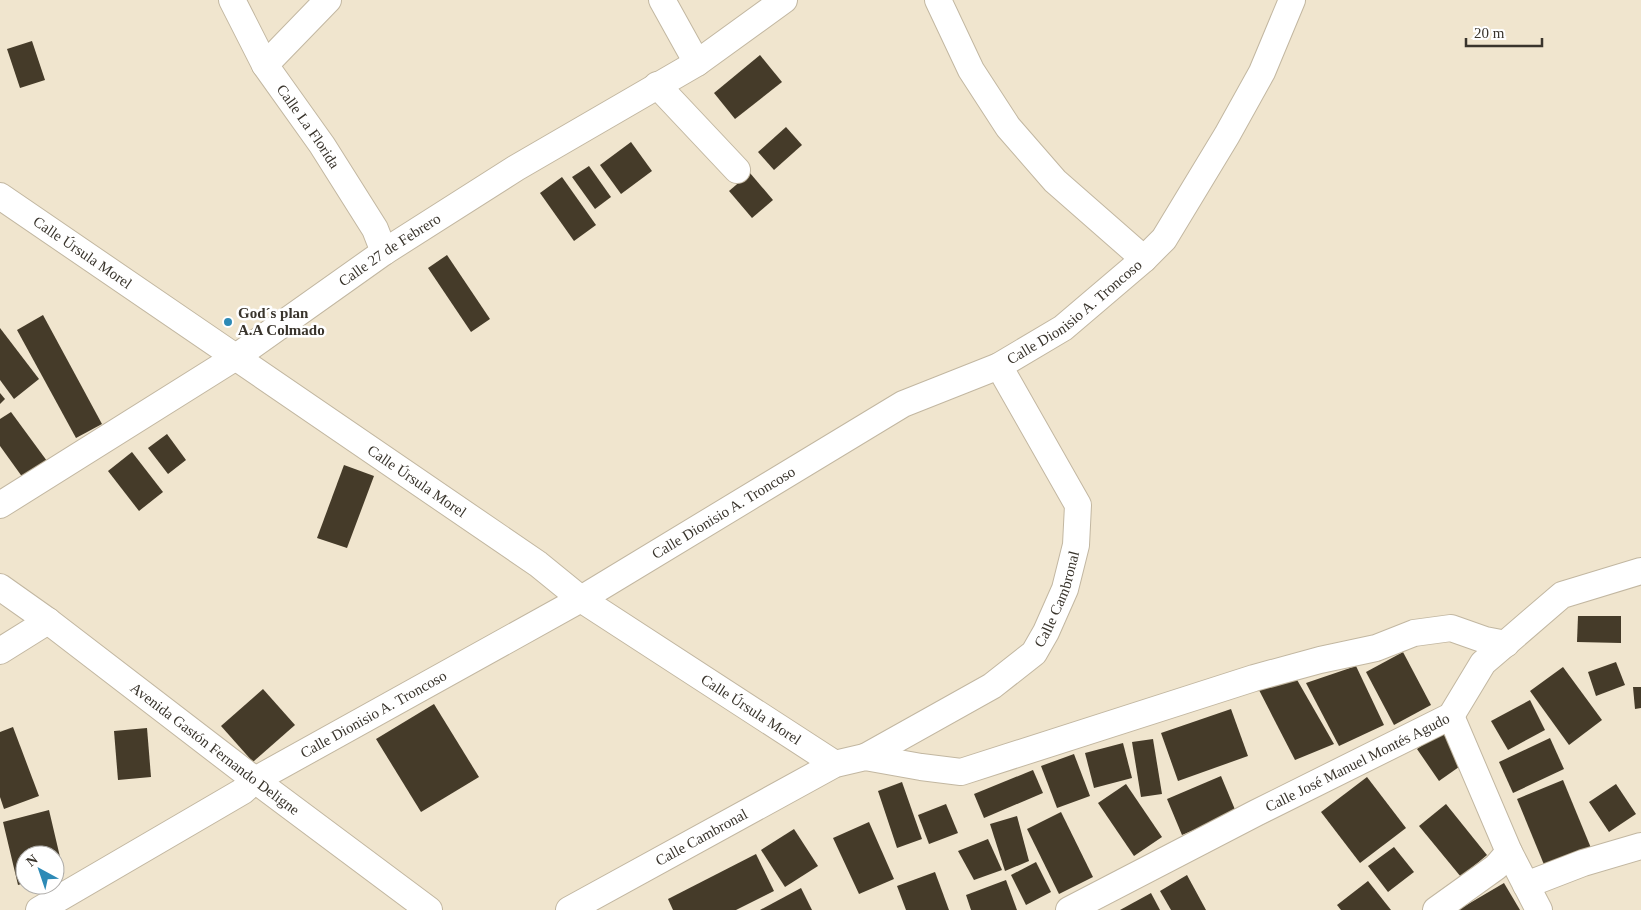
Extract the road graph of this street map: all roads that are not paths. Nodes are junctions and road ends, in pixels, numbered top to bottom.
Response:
1 (232, 0) edge
2 (328, 0) edge
3 (784, 0) edge
4 (938, 0) edge
5 (1292, 0) edge
6 (664, 1) edge
7 (697, 63) junction
8 (265, 65) junction
9 (657, 86) junction
10 (737, 170) dead end
11 (0, 196) edge
12 (384, 252) junction
13 (1144, 259) junction
14 (236, 357) junction
15 (999, 366) junction
16 (0, 505) edge
17 (1641, 572) edge
18 (0, 587) edge
19 (581, 599) junction
20 (48, 620) junction
21 (1506, 644) junction
22 (0, 651) edge
23 (1452, 716) junction
24 (865, 757) junction
25 (835, 764) junction
26 (255, 780) junction
27 (1641, 846) edge
28 (1509, 852) junction
29 (1526, 884) junction
30 (39, 910) edge
31 (429, 910) edge
32 (569, 910) edge
33 (1069, 910) edge
34 (1436, 910) edge
35 (1539, 910) edge

1 - 8 street, Calle La Florida
2 - 8 street
3 - 7 street, Calle 27 de Febrero
4 - 13 street
5 - 13 street, Calle Dionisio A. Troncoso
6 - 7 street
7 - 9 street, Calle 27 de Febrero
8 - 12 street, Calle La Florida
9 - 10 street
9 - 12 street, Calle 27 de Febrero
11 - 14 street, Calle Úrsula Morel
12 - 14 street, Calle 27 de Febrero
13 - 15 street, Calle Dionisio A. Troncoso
14 - 16 street, Calle 27 de Febrero
14 - 19 street, Calle Úrsula Morel
15 - 19 street, Calle Dionisio A. Troncoso
15 - 24 street, Calle Cambronal
17 - 21 street, Calle José Manuel Montés Agudo
18 - 20 street, Avenida Gastón Fernando Deligne
19 - 25 street, Calle Úrsula Morel
19 - 26 street, Calle Dionisio A. Troncoso
20 - 22 street
20 - 26 street, Avenida Gastón Fernando Deligne
21 - 23 street, Calle José Manuel Montés Agudo
21 - 24 street
23 - 28 street
23 - 33 street, Calle José Manuel Montés Agudo
24 - 25 street, Calle Cambronal
25 - 32 street, Calle Cambronal
26 - 30 street, Calle Dionisio A. Troncoso
26 - 31 street, Avenida Gastón Fernando Deligne
27 - 29 street
28 - 29 street
28 - 34 street
29 - 35 street

